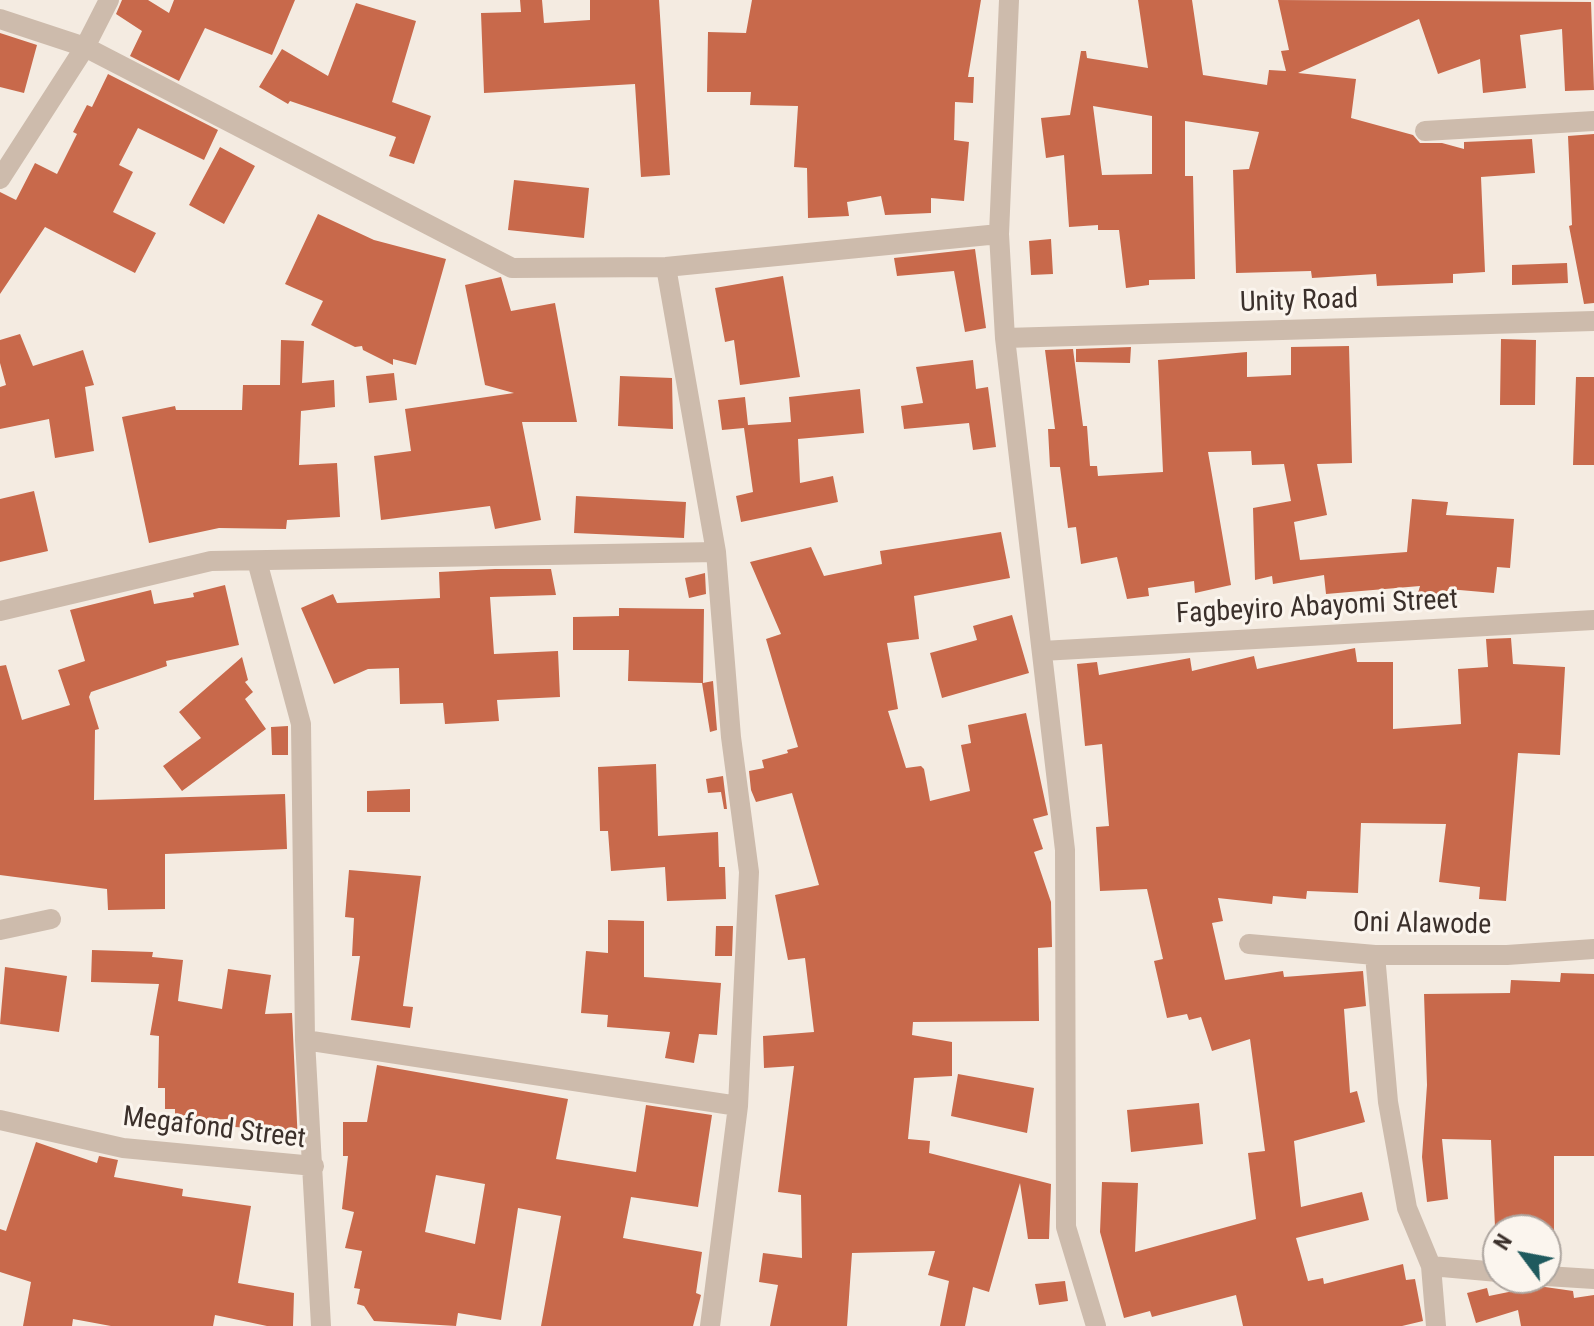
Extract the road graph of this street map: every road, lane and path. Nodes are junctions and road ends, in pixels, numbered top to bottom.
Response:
1 (109, 0) edge
2 (1009, 0) edge
3 (0, 19) edge
4 (85, 47) junction
5 (1594, 121) edge
6 (1425, 131) dead end
7 (0, 179) edge
8 (999, 234) junction
9 (666, 267) junction
10 (1594, 321) edge
11 (1005, 338) junction
12 (716, 552) junction
13 (257, 561) junction
14 (0, 611) edge
15 (1594, 620) edge
16 (1042, 651) junction
17 (51, 919) dead end
18 (0, 930) edge
19 (1249, 944) dead end
20 (1594, 949) edge
21 (1375, 955) junction
22 (305, 1040) junction
23 (738, 1106) junction
24 (0, 1120) edge
25 (314, 1166) junction
26 (1431, 1266) junction
27 (1482, 1271) edge
28 (1562, 1277) edge
29 (1594, 1279) edge
30 (321, 1326) edge
31 (710, 1326) edge
32 (1096, 1326) edge
33 (1436, 1326) edge

1 - 4 street
2 - 8 street
3 - 4 street
4 - 7 street
4 - 9 street
5 - 6 street
8 - 9 street
8 - 11 street
9 - 12 street
10 - 11 street, Unity Road
11 - 16 street
12 - 13 street
12 - 23 street
13 - 14 street
13 - 22 street
15 - 16 street, Fagbeyiro Abayomi Street
16 - 32 street
17 - 18 street
19 - 21 street, Oni Alawode
20 - 21 street, Oni Alawode
21 - 26 street
22 - 23 street
22 - 25 street
23 - 31 street
24 - 25 street, Megafond Street
25 - 30 street, Megafond Street
26 - 27 street
26 - 33 street
28 - 29 street

